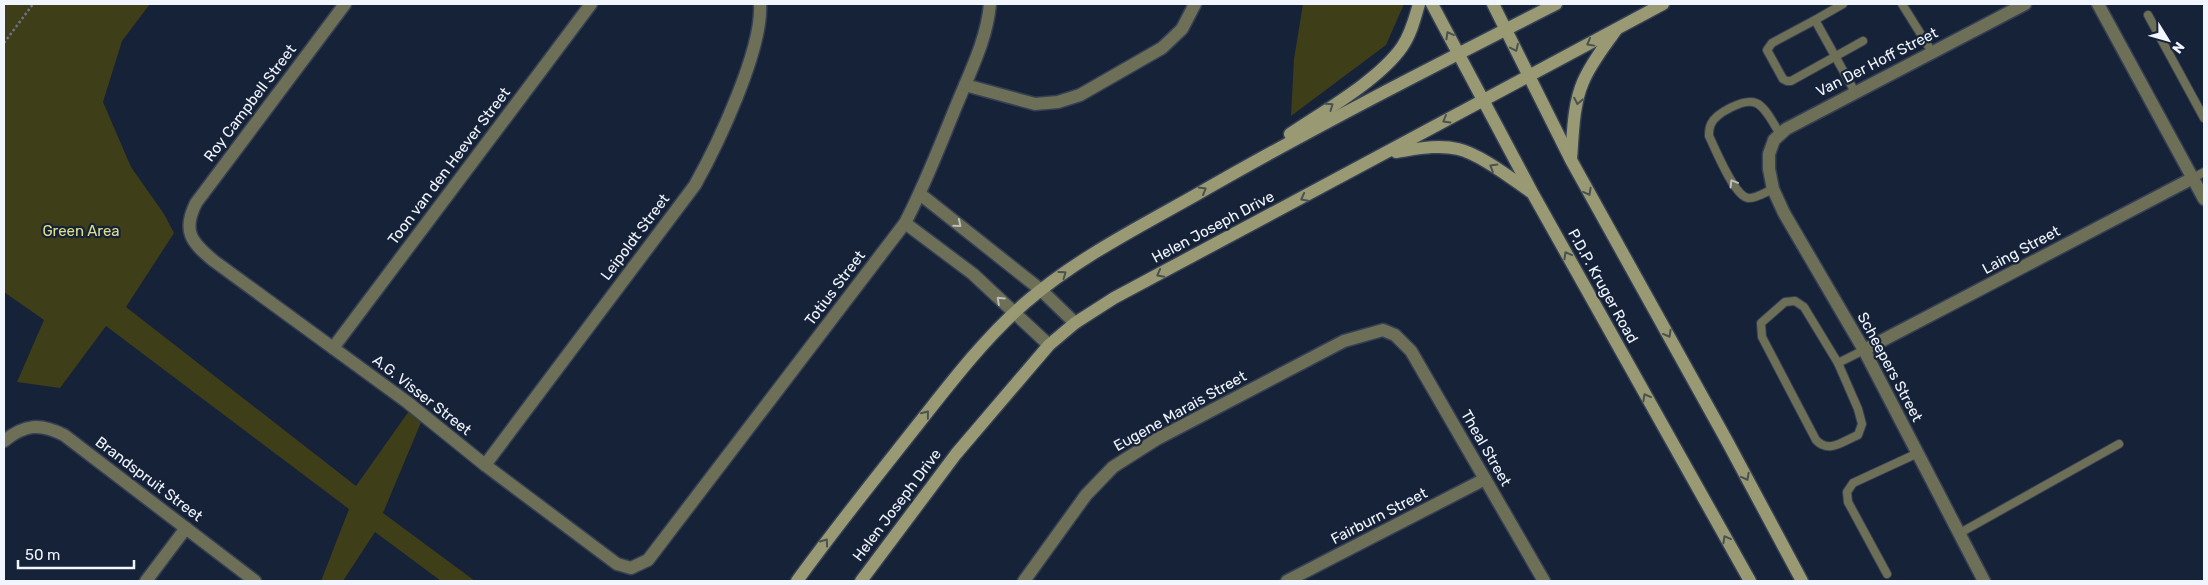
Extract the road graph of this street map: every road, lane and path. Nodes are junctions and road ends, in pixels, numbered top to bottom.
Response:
1 (32, 4) edge
2 (345, 4) edge
3 (591, 4) edge
4 (760, 4) edge
5 (990, 4) edge
6 (1194, 4) edge
7 (1419, 4) edge
8 (1432, 4) edge
9 (1493, 4) edge
10 (1556, 4) edge
11 (1663, 4) edge
12 (1843, 4) edge
13 (1902, 4) edge
14 (2025, 4) edge
15 (2098, 4) edge
16 (2148, 16) dead end
17 (1815, 20) junction
18 (1618, 28) junction
19 (1506, 29) junction
20 (1863, 41) dead end
21 (4, 43) edge
22 (1932, 52) junction
23 (1460, 54) junction
24 (1836, 58) junction
25 (1529, 77) junction
26 (965, 84) junction
27 (1855, 92) junction
28 (1482, 100) junction
29 (2204, 118) edge
30 (1780, 134) junction
31 (1279, 147) junction
32 (1387, 154) junction
33 (1571, 160) junction
34 (1769, 169) joint
35 (2199, 175) edge
36 (1773, 188) junction
37 (920, 194) junction
38 (1533, 194) junction
39 (2204, 199) edge
40 (905, 223) junction
41 (188, 226) joint
42 (1041, 290) junction
43 (1014, 313) junction
44 (1075, 323) junction
45 (1395, 335) joint
46 (1049, 345) junction
47 (333, 348) junction
48 (1864, 350) junction
49 (1838, 363) junction
50 (4, 441) edge
51 (2119, 444) dead end
52 (1918, 453) junction
53 (486, 466) junction
54 (1485, 479) junction
55 (186, 528) junction
56 (1960, 533) junction
57 (648, 560) joint
58 (1887, 574) dead end
59 (146, 581) edge
60 (255, 581) edge
61 (797, 581) edge
62 (861, 581) edge
63 (1024, 581) edge
64 (1287, 581) edge
65 (1544, 581) edge
66 (1750, 581) edge
67 (1802, 581) edge
68 (1984, 581) edge

1 - 21 path
2 - 41 street, Roy Campbell Street
3 - 47 street, Toon van den Heever Street
4 - 53 street, Leipoldt Street
5 - 26 street, Totius Street
6 - 26 street
31 -> 7 street
23 -> 8 street, P.D.P. Kruger Road
9 - 19 street
10 - 19 street
11 - 18 street, Helen Joseph Drive
12 - 17 lane
13 - 22 lane
14 - 22 street, Van Der Hoff Street
15 - 35 street
16 - 29 lane
17 - 24 lane
17 - 24 lane
18 -> 25 street, Helen Joseph Drive
18 -> 33 street
19 - 23 street
19 -> 25 street
20 - 24 lane
22 - 27 street, Van Der Hoff Street
23 - 28 street, P.D.P. Kruger Road
23 - 31 street
24 - 27 lane
25 - 28 street, Helen Joseph Drive
25 - 33 street
26 - 37 street, Totius Street
27 - 30 street, Van Der Hoff Street
28 -> 32 street, Helen Joseph Drive
28 - 38 street, P.D.P. Kruger Road
30 - 34 street, Van Der Hoff Street
36 -> 30 lane
42 -> 31 street
38 -> 32 street
32 -> 44 street, Helen Joseph Drive
33 -> 67 street
34 - 36 street, Scheepers Street
35 - 39 street
35 - 48 street, Laing Street
36 - 48 street, Scheepers Street
37 - 40 street, Totius Street
37 -> 42 street
66 -> 38 street, P.D.P. Kruger Road
43 -> 40 street
40 - 57 street, Totius Street
41 - 47 street, A.G. Visser Street
42 - 43 street
42 - 44 street
43 - 46 street
61 -> 43 street
44 - 46 street, Helen Joseph Drive
45 - 54 street, Theal Street
45 - 63 street, Eugene Marais Street
46 - 62 street, Helen Joseph Drive
47 - 53 street, A.G. Visser Street
48 - 49 lane
48 - 52 street, Scheepers Street
49 - 49 lane
50 - 55 street, Brandspruit Street
51 - 56 lane
52 - 56 street, Scheepers Street
52 - 58 lane
53 - 57 street, A.G. Visser Street
54 - 64 street, Fairburn Street
54 - 65 street, Theal Street
55 - 59 street
55 - 60 street, Brandspruit Street
56 - 68 street, Scheepers Street

